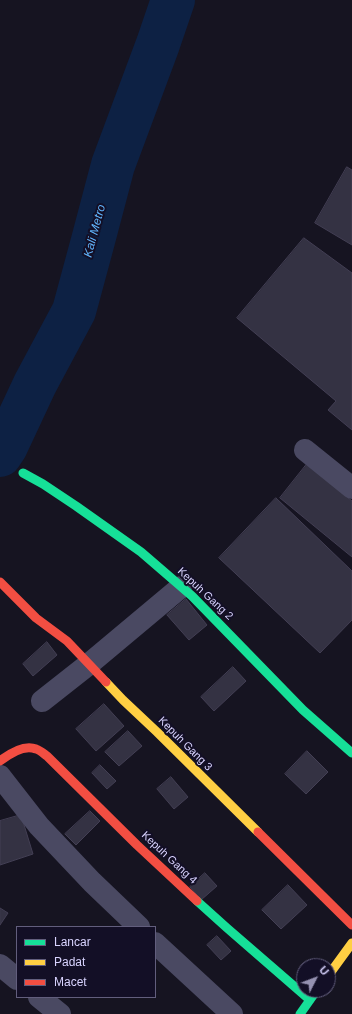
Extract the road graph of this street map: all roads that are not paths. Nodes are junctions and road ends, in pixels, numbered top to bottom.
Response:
1 (305, 450) dead end
2 (24, 473) dead end
3 (352, 488) edge
4 (0, 582) edge
5 (181, 587) junction
6 (88, 664) junction
7 (42, 701) dead end
8 (352, 753) edge
9 (0, 761) edge
10 (0, 776) edge
11 (352, 925) edge
12 (138, 926) edge
13 (352, 943) edge
14 (156, 944) edge
15 (0, 965) edge
16 (336, 965) edge
17 (16, 978) edge
18 (40, 998) edge
19 (310, 1000) joint
20 (60, 1014) edge
21 (232, 1014) edge
22 (300, 1014) edge

1 - 3 street
2 - 5 street, Kepuh Gang 2
4 - 6 street, Kepuh Gang 3
5 - 6 street
5 - 8 street, Kepuh Gang 2
6 - 7 street
6 - 11 street, Kepuh Gang 3
9 - 19 street, Kepuh Gang 4
10 - 12 street
13 - 16 street
14 - 21 street
15 - 17 street
18 - 20 street
19 - 22 street

